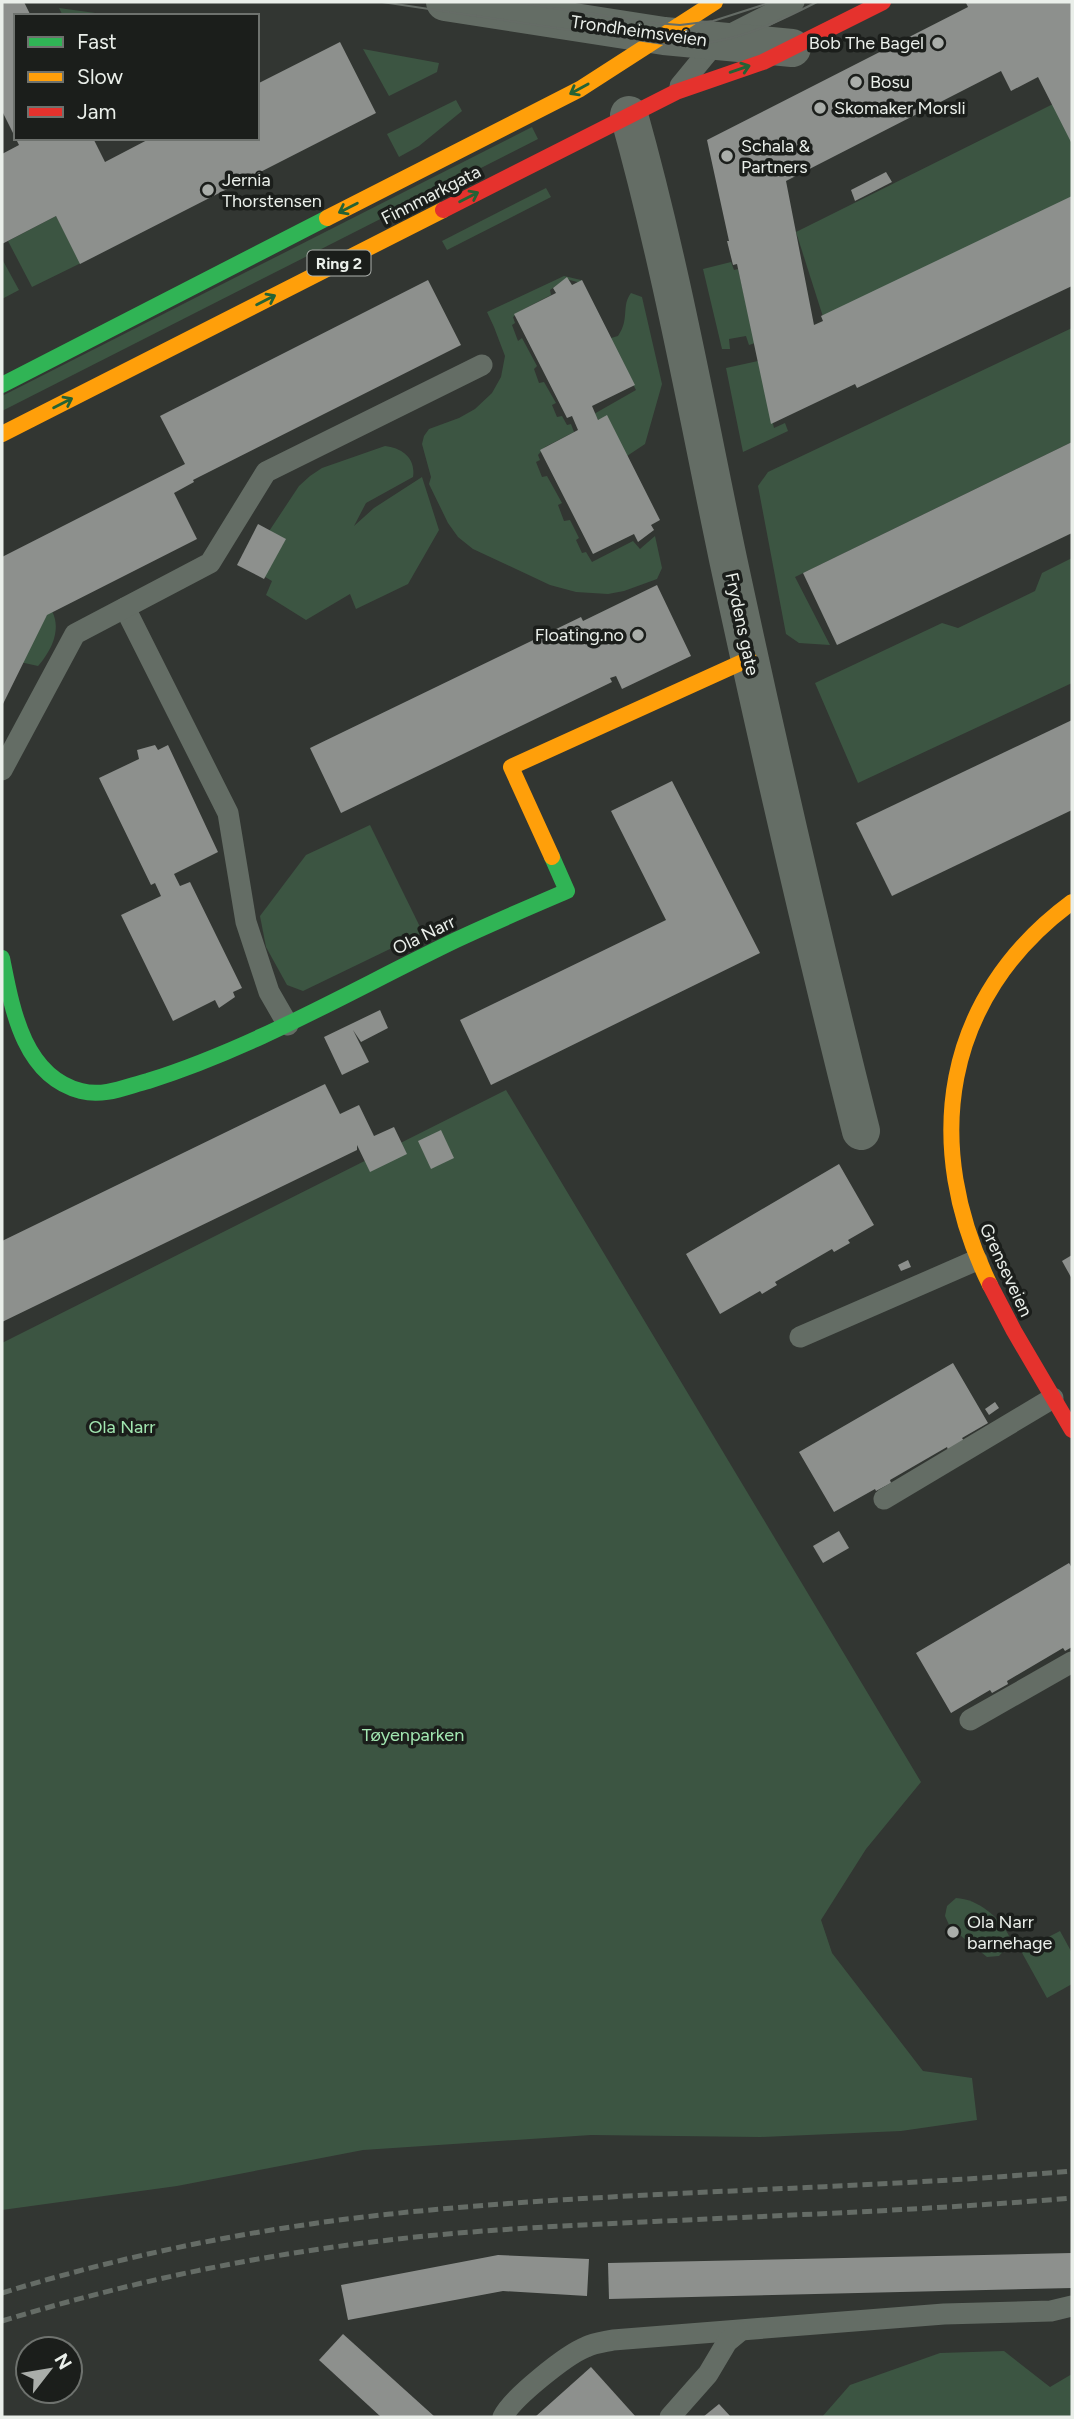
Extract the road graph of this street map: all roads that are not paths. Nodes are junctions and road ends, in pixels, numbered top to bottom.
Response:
1 (445, 2) edge
2 (715, 2) edge
3 (794, 2) edge
4 (883, 2) edge
5 (496, 6) edge
6 (664, 36) junction
7 (717, 41) junction
8 (792, 48) junction
9 (676, 92) junction
10 (629, 115) junction
11 (482, 365) dead end
12 (2, 385) edge
13 (2, 434) edge
14 (125, 608) junction
15 (749, 659) junction
16 (2, 770) edge
17 (1072, 902) edge
18 (2, 958) edge
19 (288, 1025) junction
20 (861, 1131) dead end
21 (977, 1260) junction
22 (800, 1337) dead end
23 (1053, 1398) junction
24 (1072, 1430) edge
25 (884, 1499) dead end
26 (1072, 1662) edge
27 (970, 1720) dead end
28 (1072, 2306) edge
29 (739, 2332) junction
30 (503, 2417) edge
31 (670, 2417) edge

1 - 5 street, Trondheimsveien
2 - 6 main road, Finnmarkgata / Ring 2
3 - 7 lane
4 - 8 main road, Finnmarkgata / Ring 2
5 - 6 street, Trondheimsveien
6 - 7 street, Trondheimsveien
6 -> 12 main road, Finnmarkgata / Ring 2
7 - 8 street, Trondheimsveien
7 - 9 lane
9 -> 8 main road, Finnmarkgata / Ring 2
9 - 10 main road, Finnmarkgata / Ring 2
13 -> 10 main road, Finnmarkgata / Ring 2
10 - 15 street, Frydens gate
11 - 14 lane
14 - 16 lane
14 - 19 lane
15 - 19 main road, Ola Narr
15 - 20 street, Frydens gate
17 - 21 main road, Grenseveien
18 - 19 main road, Ola Narr
21 - 22 lane
21 - 23 main road, Grenseveien
23 - 24 main road, Grenseveien
23 - 25 lane
26 - 27 lane
28 - 29 lane
29 - 30 lane
29 - 31 lane

